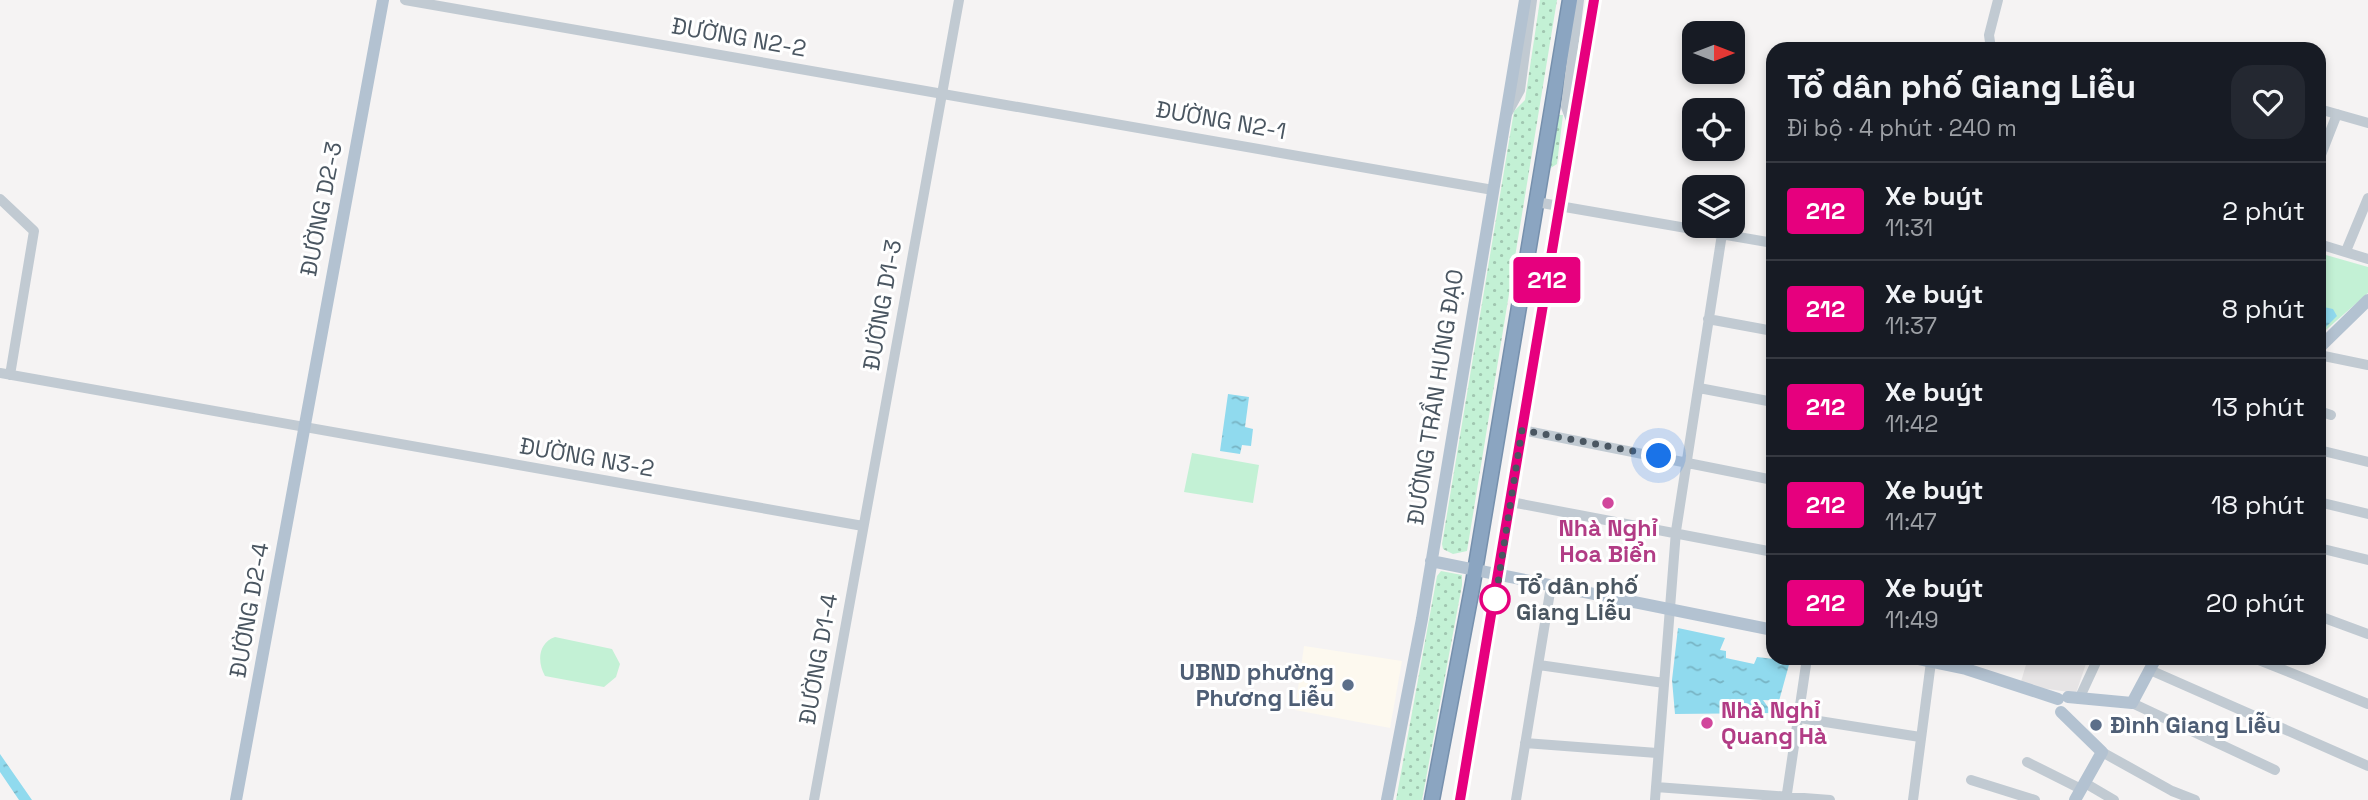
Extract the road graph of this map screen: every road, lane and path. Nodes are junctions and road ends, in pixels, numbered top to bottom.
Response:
1 (383, 0) edge
2 (405, 0) edge
3 (959, 0) edge
4 (1525, 0) edge
5 (1531, 0) edge
6 (1570, 0) edge
7 (1579, 0) edge
8 (1594, 0) edge
9 (1998, 0) edge
10 (1990, 42) edge
11 (942, 92) junction
12 (2326, 111) edge
13 (1506, 114) junction
14 (2337, 114) junction
15 (2368, 123) edge
16 (1574, 128) junction
17 (2326, 142) edge
18 (1493, 190) junction
19 (2368, 198) edge
20 (1, 202) edge
21 (1536, 202) junction
22 (1559, 206) junction
23 (1682, 227) edge
24 (1720, 238) edge
25 (1744, 238) edge
26 (1766, 242) edge
27 (2326, 246) edge
28 (2346, 251) junction
29 (2368, 259) edge
30 (2368, 300) edge
31 (1708, 319) junction
32 (1766, 330) edge
33 (2326, 341) edge
34 (2326, 356) edge
35 (2368, 365) edge
36 (5, 374) edge
37 (1699, 388) junction
38 (1766, 401) edge
39 (2326, 413) edge
40 (2331, 415) dead end
41 (304, 427) junction
42 (1522, 430) junction
43 (2326, 452) edge
44 (1686, 462) junction
45 (2368, 462) edge
46 (1766, 479) edge
47 (1511, 502) junction
48 (2326, 504) edge
49 (2368, 514) edge
50 (863, 526) junction
51 (1676, 531) junction
52 (1766, 550) edge
53 (2326, 550) edge
54 (2368, 560) edge
55 (1431, 561) junction
56 (1475, 569) junction
57 (1499, 576) junction
58 (1552, 586) junction
59 (1669, 608) junction
60 (2326, 619) edge
61 (1766, 629) edge
62 (2368, 634) edge
63 (1539, 665) junction
64 (1806, 665) edge
65 (1931, 665) edge
66 (1971, 665) edge
67 (2093, 665) edge
68 (2152, 665) edge
69 (2155, 665) edge
70 (2271, 665) edge
71 (1664, 683) junction
72 (2069, 698) junction
73 (2132, 704) junction
74 (2368, 704) edge
75 (1800, 718) junction
76 (1920, 737) junction
77 (1525, 743) junction
78 (2102, 752) junction
79 (1657, 753) junction
80 (2027, 762) dead end
81 (2368, 766) edge
82 (2275, 770) dead end
83 (1971, 780) dead end
84 (1656, 787) junction
85 (2080, 791) edge
86 (1786, 798) edge
87 (236, 800) edge
88 (814, 800) edge
89 (1387, 800) edge
90 (1432, 800) edge
91 (1460, 800) edge
92 (1516, 800) edge
93 (1655, 800) edge
94 (1830, 800) edge
95 (1913, 800) edge
96 (2035, 800) edge
97 (2115, 800) edge
98 (2195, 800) edge

1 - 41 main road, ĐƯỜNG D2-3
2 - 11 street, ĐƯỜNG N2-2
3 - 11 street, ĐƯỜNG D1-3
4 - 13 main road, ĐƯỜNG TRẦN HƯNG ĐẠO
5 - 13 street
6 - 21 highway
7 - 16 street
8 - 16 main road
9 - 10 street
11 - 18 street, ĐƯỜNG N2-1
11 - 50 street, ĐƯỜNG D1-3
12 - 14 street
13 - 18 main road, ĐƯỜNG TRẦN HƯNG ĐẠO
14 - 15 street
14 - 17 street
16 - 22 main road
18 - 55 main road, ĐƯỜNG TRẦN HƯNG ĐẠO
19 - 28 street
20 - 36 street
21 - 22 street
21 - 56 highway
22 - 23 street
22 - 42 main road
24 - 31 street
25 - 26 street
27 - 28 street
28 - 29 street
30 - 33 main road
31 - 32 street
31 - 37 street
34 - 35 street
36 - 41 street, ĐƯỜNG N3-2
37 - 38 street
37 - 44 street
39 - 40 street
41 - 50 street, ĐƯỜNG N3-2
41 - 87 main road, ĐƯỜNG D2-4
42 - 44 street
42 - 47 main road
43 - 45 street
44 - 46 street
44 - 51 street
47 - 51 street
47 - 57 main road
48 - 49 street
50 - 88 street, ĐƯỜNG D1-4
51 - 52 street
51 - 59 street
53 - 54 street
55 - 56 main road
55 - 89 main road, ĐƯỜNG TRẦN HƯNG ĐẠO
56 - 57 main road
56 - 90 highway
57 - 58 main road
57 - 91 main road
58 - 59 main road
58 - 63 street
59 - 61 main road
59 - 71 street
60 - 62 street
63 - 71 street
63 - 77 street
64 - 75 street
65 - 76 street
66 - 72 main road
67 - 72 street
68 - 73 main road
69 - 81 street
70 - 74 street
71 - 79 street
72 - 73 main road
72 - 78 main road
73 - 82 street
75 - 76 street
75 - 86 street
76 - 95 street
77 - 79 street
77 - 92 street
78 - 85 main road
78 - 98 street
79 - 84 street
80 - 85 street
83 - 96 street
84 - 86 street
84 - 93 street
85 - 97 street
86 - 94 street

